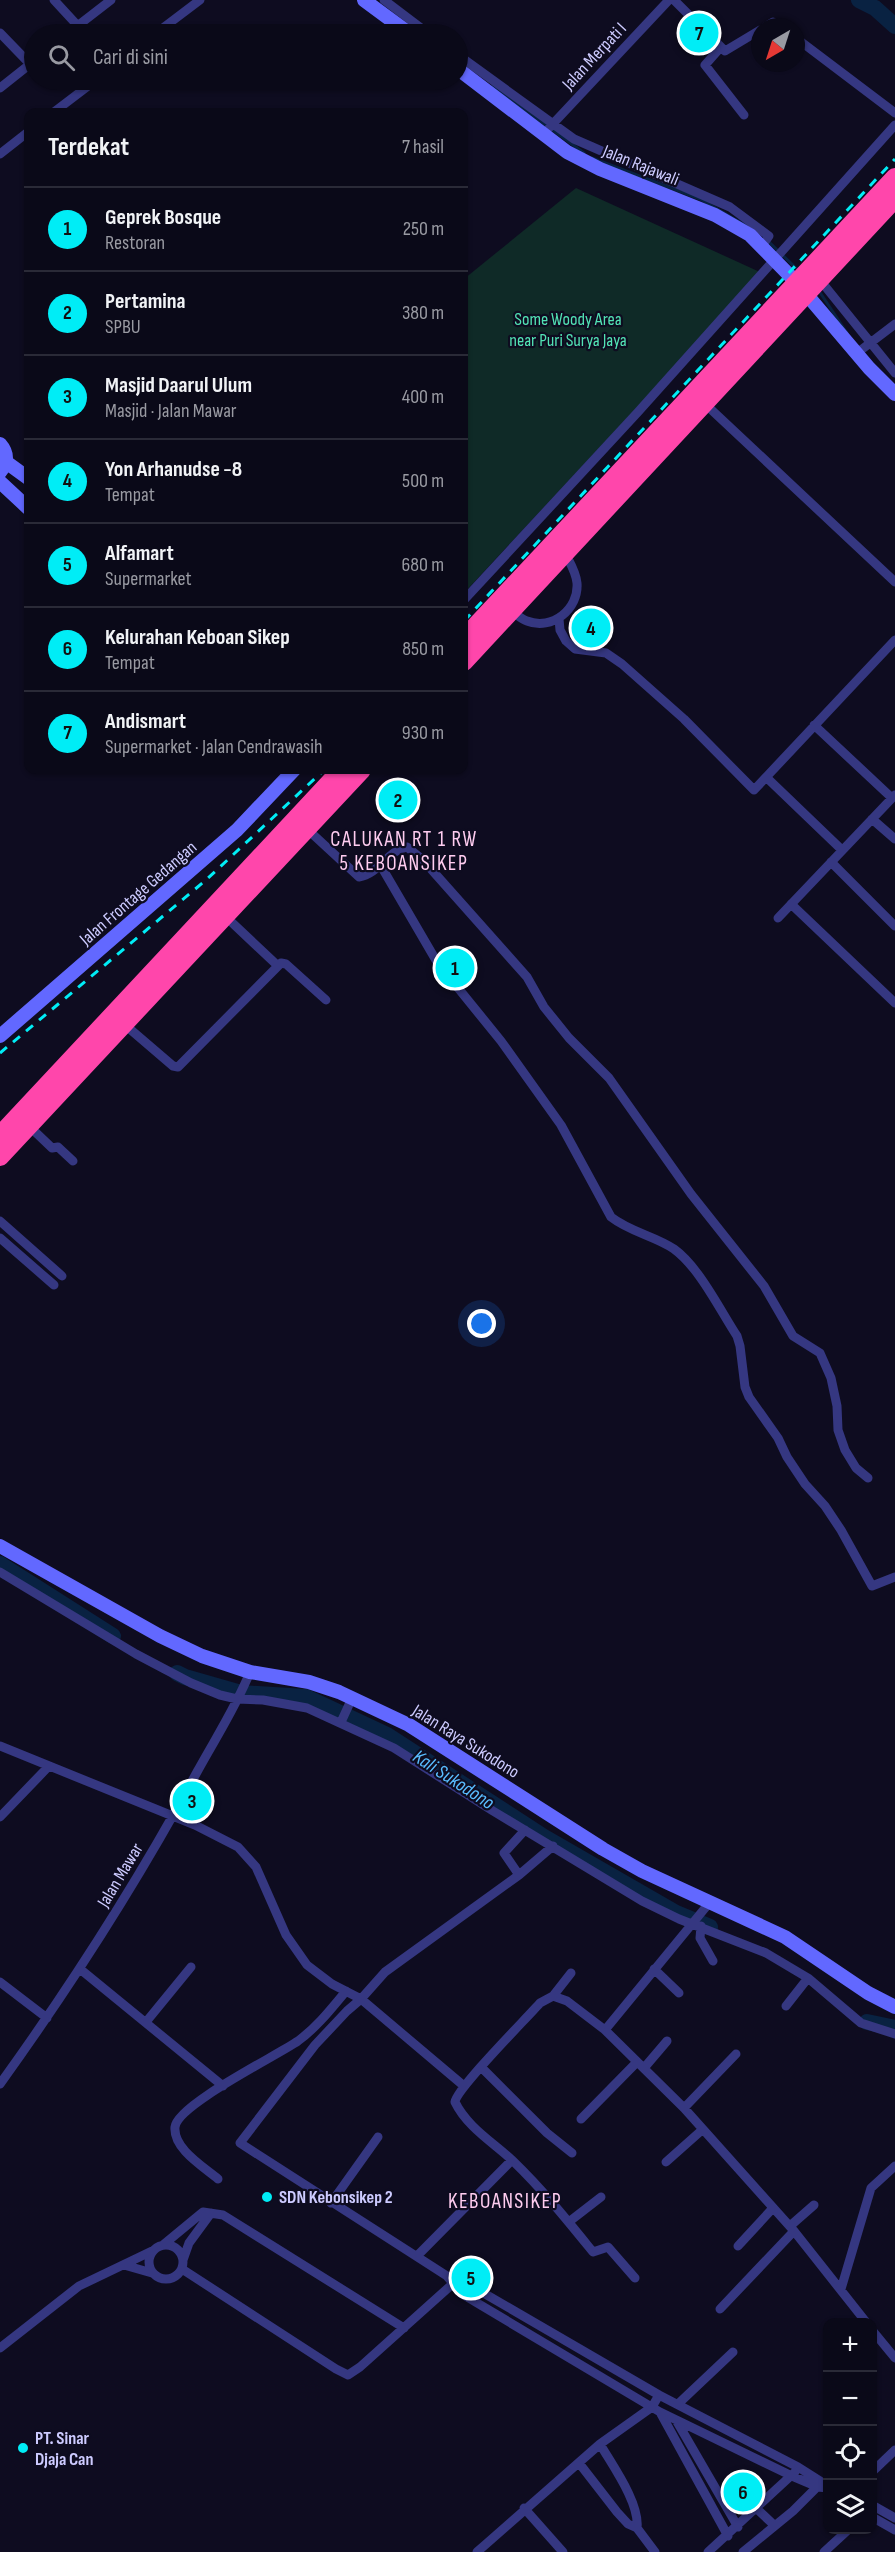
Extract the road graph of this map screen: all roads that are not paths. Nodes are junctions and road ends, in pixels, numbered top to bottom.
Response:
1 (54, 0) edge
2 (111, 0) edge
3 (200, 0) edge
4 (364, 0) edge
5 (384, 0) edge
6 (669, 0) edge
7 (674, 0) edge
8 (76, 24) edge
9 (81, 24) edge
10 (168, 24) edge
11 (396, 24) edge
12 (416, 24) edge
13 (0, 33) edge
14 (751, 36) edge
15 (805, 45) edge
16 (720, 48) junction
17 (24, 56) edge
18 (468, 63) edge
19 (24, 69) edge
20 (468, 76) edge
21 (0, 88) edge
22 (83, 90) edge
23 (59, 108) edge
24 (895, 112) edge
25 (744, 115) dead end
26 (895, 125) edge
27 (548, 130) junction
28 (24, 135) edge
29 (0, 154) edge
30 (895, 177) edge
31 (895, 199) edge
32 (778, 255) junction
33 (809, 282) junction
34 (895, 324) edge
35 (864, 349) junction
36 (895, 373) edge
37 (895, 394) edge
38 (699, 398) junction
39 (0, 444) edge
40 (3, 467) edge
41 (24, 476) edge
42 (0, 482) edge
43 (24, 504) edge
44 (565, 553) junction
45 (895, 582) edge
46 (468, 596) edge
47 (511, 611) junction
48 (559, 619) junction
49 (468, 634) edge
50 (895, 640) edge
51 (468, 658) edge
52 (814, 725) junction
53 (290, 774) edge
54 (337, 774) edge
55 (358, 774) edge
56 (766, 777) junction
57 (893, 797) edge
58 (872, 819) junction
59 (307, 829) junction
60 (895, 839) edge
61 (842, 850) junction
62 (831, 862) junction
63 (381, 866) junction
64 (791, 904) junction
65 (225, 916) junction
66 (778, 918) dead end
67 (895, 926) edge
68 (277, 965) junction
69 (326, 1000) dead end
70 (895, 1003) edge
71 (124, 1024) junction
72 (0, 1036) edge
73 (29, 1126) junction
74 (0, 1135) edge
75 (0, 1156) edge
76 (73, 1161) dead end
77 (0, 1221) edge
78 (0, 1238) edge
79 (62, 1276) dead end
80 (54, 1285) dead end
81 (868, 1478) dead end
82 (0, 1546) edge
83 (0, 1572) edge
84 (895, 1577) edge
85 (249, 1676) junction
86 (238, 1697) junction
87 (351, 1700) junction
88 (342, 1720) junction
89 (0, 1746) edge
90 (48, 1767) junction
91 (174, 1816) junction
92 (0, 1817) edge
93 (525, 1830) junction
94 (553, 1846) junction
95 (519, 1875) junction
96 (707, 1905) junction
97 (696, 1924) junction
98 (713, 1961) dead end
99 (191, 1967) dead end
100 (80, 1969) junction
101 (654, 1969) junction
102 (571, 1973) dead end
103 (808, 1978) junction
104 (0, 1982) edge
105 (679, 1994) dead end
106 (356, 1996) junction
107 (553, 1996) junction
108 (786, 2006) dead end
109 (895, 2007) edge
110 (47, 2018) junction
111 (146, 2022) junction
112 (605, 2030) junction
113 (895, 2034) edge
114 (667, 2041) dead end
115 (736, 2054) dead end
116 (637, 2062) junction
117 (481, 2067) junction
118 (645, 2068) junction
119 (0, 2084) edge
120 (224, 2086) junction
121 (464, 2086) junction
122 (684, 2108) junction
123 (581, 2119) dead end
124 (702, 2130) junction
125 (378, 2137) dead end
126 (572, 2153) dead end
127 (512, 2160) junction
128 (666, 2162) dead end
129 (895, 2166) edge
130 (218, 2179) dead end
131 (601, 2198) dead end
132 (331, 2203) junction
133 (814, 2205) dead end
134 (774, 2208) junction
135 (211, 2213) junction
136 (570, 2221) junction
137 (792, 2229) junction
138 (163, 2245) junction
139 (738, 2246) dead end
140 (153, 2251) junction
141 (417, 2256) junction
142 (182, 2264) junction
143 (124, 2265) junction
144 (152, 2273) junction
145 (635, 2278) dead end
146 (455, 2282) junction
147 (841, 2289) junction
148 (720, 2309) dead end
149 (863, 2318) edge
150 (404, 2328) junction
151 (877, 2335) edge
152 (0, 2348) edge
153 (733, 2352) dead end
154 (895, 2358) edge
155 (659, 2395) junction
156 (678, 2404) junction
157 (656, 2409) junction
158 (676, 2420) junction
159 (600, 2444) junction
160 (895, 2450) edge
161 (579, 2463) junction
162 (798, 2468) junction
163 (877, 2468) edge
164 (792, 2476) junction
165 (823, 2485) edge
166 (823, 2486) edge
167 (823, 2487) edge
168 (524, 2508) junction
169 (877, 2508) edge
170 (757, 2509) junction
171 (895, 2518) edge
172 (877, 2519) edge
173 (774, 2525) junction
174 (738, 2527) junction
175 (637, 2528) junction
176 (895, 2530) edge
177 (843, 2534) edge
178 (728, 2536) junction
179 (479, 2551) edge
180 (562, 2552) edge
181 (655, 2552) edge
182 (708, 2552) edge
183 (743, 2552) edge
184 (824, 2552) edge

1 - 8 street
2 - 9 street
3 - 10 street
4 - 11 street
5 - 12 street
6 - 27 street, Jalan Merpati I
7 - 16 street
13 - 17 street
14 - 16 street
15 - 24 street
16 - 25 street
18 - 27 street
19 - 21 street
20 - 27 street, Jalan Rajawali
22 - 23 street
26 - 32 street
27 - 32 street, Jalan Rajawali
28 - 29 street
30 - 33 highway
31 - 33 highway
32 - 33 street, Jalan Rajawali
32 - 46 street
33 - 35 street, Jalan Rajawali
33 - 35 street
33 - 38 highway
34 - 35 street
35 - 36 street
35 - 37 street, Jalan Rajawali
38 - 44 highway
38 - 45 street
38 - 49 highway
39 - 40 street
40 - 41 street
42 - 43 street
44 - 47 highway
44 - 48 street
47 - 48 street
47 - 51 highway
48 - 56 street
50 - 52 street
52 - 56 street
52 - 57 street
53 - 72 street, Jalan Frontage Gedangan
54 - 74 highway
55 - 59 highway
56 - 61 street
57 - 58 street
58 - 60 street
58 - 61 street
59 - 63 street
59 - 65 highway
61 - 62 street
62 - 64 street
62 - 67 street
63 - 81 street
63 - 84 street
64 - 66 street
64 - 70 street
65 - 68 street
65 - 71 highway
68 - 69 street
68 - 71 street
71 - 73 highway
73 - 75 highway
73 - 76 street
77 - 79 street
78 - 80 street
82 - 85 street, Jalan Raya Sukodono
83 - 86 street
85 - 86 street, Jalan Mawar
85 - 87 street, Jalan Raya Sukodono
86 - 88 street
86 - 91 street, Jalan Mawar
87 - 88 street
87 - 96 street, Jalan Raya Sukodono
88 - 93 street
89 - 90 street
90 - 91 street
90 - 92 street
91 - 100 street, Jalan Mawar
91 - 106 street
93 - 94 street
93 - 95 street
94 - 95 street
94 - 97 street
95 - 106 street
96 - 97 street
96 - 109 street, Jalan Raya Sukodono
97 - 98 street
97 - 101 street
97 - 103 street
99 - 111 street
100 - 110 street, Jalan Mawar
100 - 111 street
101 - 105 street
101 - 112 street
102 - 107 street
103 - 108 street
103 - 113 street
104 - 110 street
106 - 120 street
106 - 121 street
106 - 132 street
107 - 112 street
107 - 117 street
110 - 119 street, Jalan Mawar
111 - 120 street
112 - 116 street
114 - 118 street
115 - 122 street
116 - 118 street
116 - 123 street
117 - 121 street
117 - 126 street
118 - 122 street
120 - 130 street
121 - 127 street
122 - 124 street
124 - 128 street
124 - 134 street
125 - 132 street
127 - 136 street
127 - 141 street
129 - 147 street
131 - 136 street
132 - 141 street
133 - 137 street
134 - 137 street
134 - 139 street
135 - 138 street
135 - 142 street
135 - 150 street
136 - 145 street
137 - 147 street
137 - 148 street
138 - 140 street
138 - 142 street
140 - 143 street
140 - 144 street
141 - 146 street
142 - 144 street
142 - 150 street
143 - 144 street
143 - 152 street
146 - 150 street
146 - 155 street
146 - 157 street
147 - 149 street
151 - 154 street
153 - 156 street
155 - 156 street
155 - 157 street
156 - 162 street
157 - 158 street
157 - 159 street
157 - 178 street
158 - 164 street
158 - 174 street
159 - 161 street
159 - 175 street
160 - 163 street
161 - 168 street
161 - 175 street
162 - 164 street
162 - 165 street
164 - 166 street
164 - 170 street
167 - 173 street
168 - 179 street
168 - 180 street
169 - 171 street
170 - 173 street
170 - 174 street
172 - 176 street
173 - 183 street
174 - 178 street
175 - 181 street
177 - 184 street
178 - 182 street

